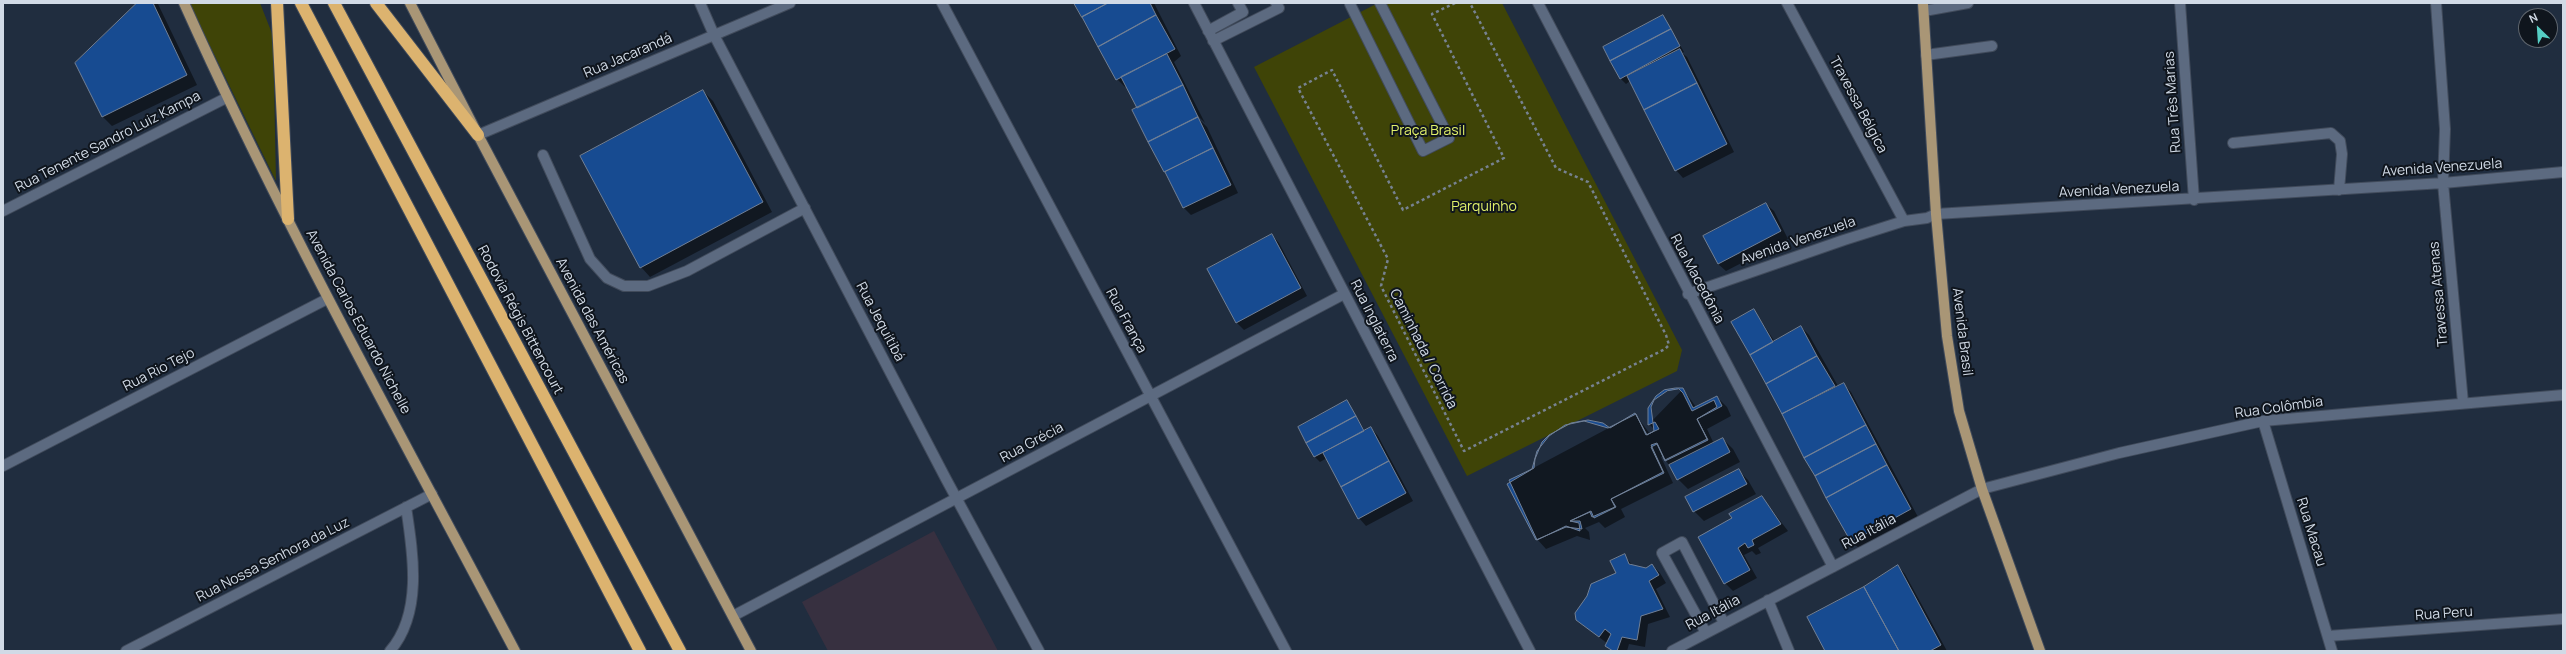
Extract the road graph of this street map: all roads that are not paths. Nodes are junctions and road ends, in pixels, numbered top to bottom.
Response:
1 (184, 3) edge
2 (276, 3) edge
3 (300, 3) edge
4 (334, 3) edge
5 (376, 3) edge
6 (410, 3) edge
7 (700, 3) edge
8 (790, 3) edge
9 (942, 3) edge
10 (1194, 3) edge
11 (1238, 3) edge
12 (1276, 3) edge
13 (1380, 3) edge
14 (1538, 3) edge
15 (1787, 3) edge
16 (1968, 3) edge
17 (2180, 3) edge
18 (2436, 3) edge
19 (1350, 4) dead end
20 (1924, 7) edge
21 (1208, 31) junction
22 (714, 35) junction
23 (1213, 41) junction
24 (1992, 46) dead end
25 (1926, 55) junction
26 (226, 98) junction
27 (478, 135) junction
28 (2233, 142) dead end
29 (543, 155) dead end
30 (2563, 172) edge
31 (2443, 183) junction
32 (2339, 190) junction
33 (2194, 200) junction
34 (805, 208) junction
35 (3, 211) edge
36 (1936, 214) junction
37 (288, 219) junction
38 (1904, 221) junction
39 (1344, 294) junction
40 (1688, 294) junction
41 (327, 299) junction
42 (2563, 395) edge
43 (1149, 396) junction
44 (2463, 403) junction
45 (2263, 421) junction
46 (3, 466) edge
47 (1982, 489) junction
48 (432, 494) junction
49 (957, 498) junction
50 (406, 507) junction
51 (1833, 567) junction
52 (1768, 600) junction
53 (733, 616) junction
54 (2563, 619) edge
55 (1724, 623) junction
56 (1706, 633) junction
57 (2328, 636) junction
58 (126, 651) edge
59 (390, 651) edge
60 (514, 651) edge
61 (640, 651) edge
62 (680, 651) edge
63 (751, 651) edge
64 (1039, 651) edge
65 (1286, 651) edge
66 (1530, 651) edge
67 (1672, 651) edge
68 (1789, 651) edge
69 (2040, 651) edge
70 (2332, 651) edge

1 - 26 main road, Avenida Carlos Eduardo Nichelle
2 - 37 highway
3 - 61 highway
4 - 62 highway, Rodovia Régis Bittencourt
5 - 27 highway
6 - 27 main road, Avenida das Américas
7 - 22 street, Rua Jequitibá
8 - 22 street, Rua Jacarandá
9 - 43 street, Rua França
10 - 21 street, Rua Inglaterra
11 - 21 street
12 - 23 street
13 - 19 street
14 - 40 street, Rua Macedônia
15 - 38 street, Travessa Bélgica
16 - 20 street
17 - 33 street, Rua Três Marias
18 - 31 street, Travessa Atenas
20 - 25 main road, Avenida Brasil
21 - 23 street, Rua Inglaterra
22 - 27 street, Rua Jacarandá
22 - 34 street, Rua Jequitibá
23 - 39 street, Rua Inglaterra
24 - 25 street
25 - 36 main road, Avenida Brasil
26 - 35 street, Rua Tenente Sandro Luiz Kampa
26 - 37 main road, Avenida Carlos Eduardo Nichelle
27 - 53 main road, Avenida das Américas
28 - 32 street
29 - 34 street
30 - 31 street, Avenida Venezuela
31 - 32 street, Avenida Venezuela
31 - 44 street, Travessa Atenas
32 - 33 street, Avenida Venezuela
33 - 36 street, Avenida Venezuela
34 - 49 street, Rua Jequitibá
36 - 38 street, Avenida Venezuela
36 - 47 main road, Avenida Brasil
37 - 41 main road, Avenida Carlos Eduardo Nichelle
38 - 40 street, Avenida Venezuela
39 - 43 street, Rua Grécia
39 - 66 street, Rua Inglaterra
40 - 51 street, Rua Macedônia
41 - 46 street, Rua Rio Tejo
41 - 48 main road, Avenida Carlos Eduardo Nichelle
42 - 44 street, Rua Colômbia
43 - 49 street, Rua Grécia
43 - 65 street, Rua França
44 - 45 street, Rua Colômbia
45 - 47 street, Rua Colômbia
45 - 57 street, Rua Macau
47 - 51 street, Rua itália
47 - 69 main road, Avenida Brasil
48 - 50 street, Rua Nossa Senhora da Luz
48 - 60 main road, Avenida Carlos Eduardo Nichelle
49 - 53 street, Rua Grécia
49 - 64 street, Rua Jequitibá
50 - 58 street, Rua Nossa Senhora da Luz
50 - 59 street
51 - 52 street, Rua itália
52 - 55 street, Rua Itália
52 - 68 street
53 - 63 main road, Avenida das Américas
54 - 57 street, Rua Peru
55 - 56 street, Rua Itália
55 - 56 street
56 - 67 street, Rua Itália
57 - 70 street, Rua Macau

